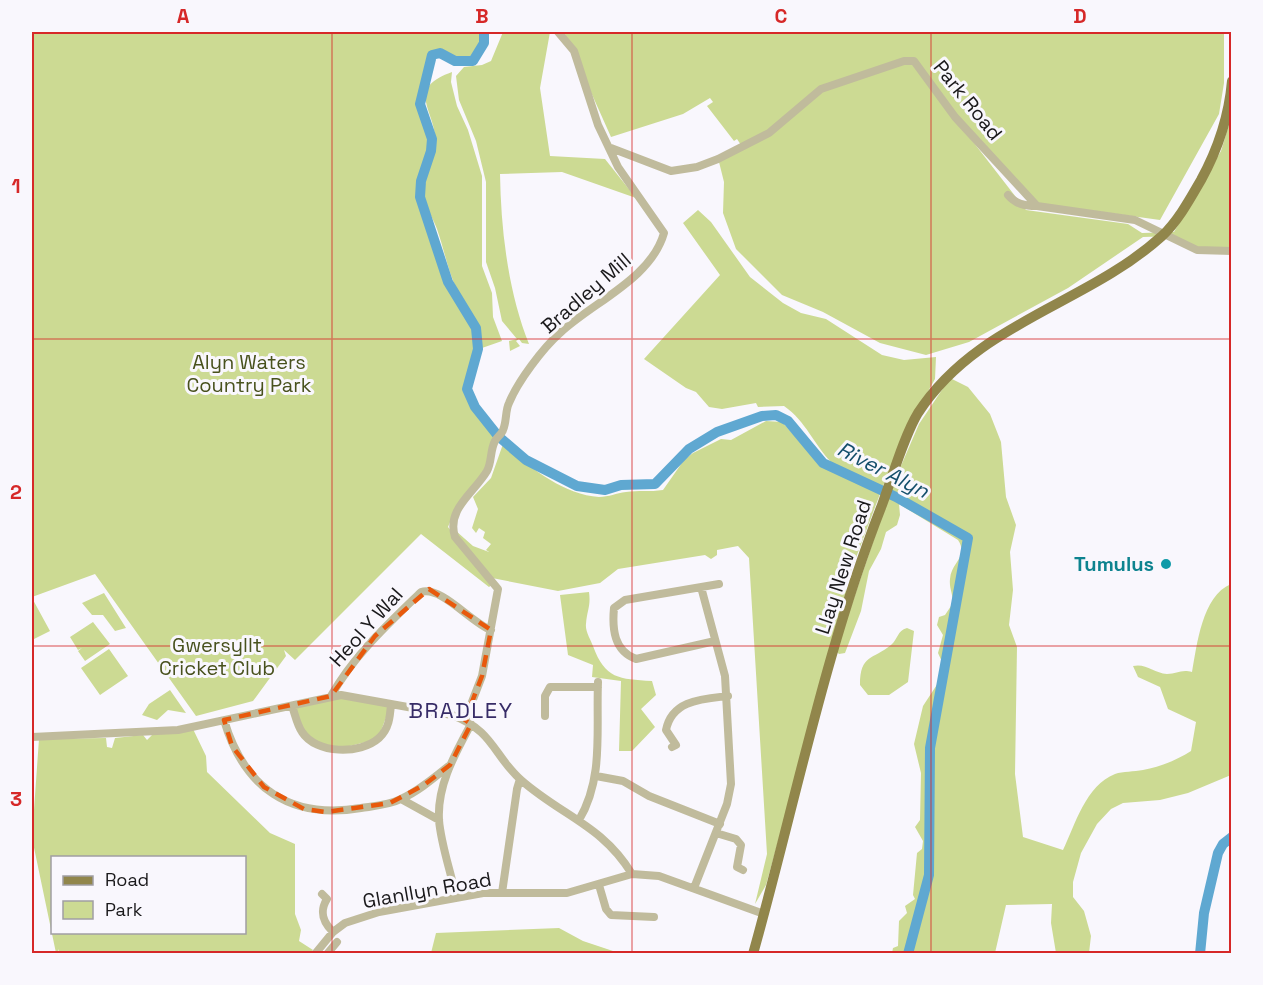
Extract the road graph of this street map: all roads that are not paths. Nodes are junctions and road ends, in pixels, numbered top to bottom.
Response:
1 (558, 32) edge
2 (1232, 81) edge
3 (611, 148) junction
4 (1008, 195) dead end
5 (1037, 206) junction
6 (1164, 234) junction
7 (1232, 251) edge
8 (719, 584) dead end
9 (701, 588) junction
10 (491, 630) junction
11 (715, 641) junction
12 (331, 696) junction
13 (728, 696) junction
14 (391, 704) junction
15 (292, 706) junction
16 (546, 714) dead end
17 (224, 720) junction
18 (468, 722) junction
19 (32, 737) edge
20 (676, 744) dead end
21 (450, 765) junction
22 (597, 776) junction
23 (520, 779) junction
24 (401, 800) junction
25 (439, 820) junction
26 (579, 820) junction
27 (718, 828) junction
28 (743, 870) dead end
29 (632, 874) junction
30 (598, 885) junction
31 (694, 888) junction
32 (502, 893) junction
33 (327, 897) dead end
34 (456, 897) junction
35 (764, 914) junction
36 (654, 917) dead end
37 (333, 932) junction
38 (337, 942) dead end
39 (315, 954) edge
40 (327, 954) edge
41 (753, 954) edge

1 - 3 street, Bradley Mill
2 - 6 main road, Llay New Road
3 - 5 street, Park Road
3 - 10 street, Bradley Mill
4 - 5 street
5 - 6 street
6 - 7 street
6 - 35 main road, Llay New Road
8 - 9 street
9 - 11 street
9 - 11 street
10 - 12 street, Heol Y Wal
10 - 18 street
11 - 13 street
12 - 14 street
12 - 15 street
13 - 20 street
13 - 27 street
14 - 15 street
14 - 18 street
15 - 17 street
16 - 22 street
17 - 19 street
17 - 24 street
18 - 21 street
18 - 23 street
21 - 24 street
21 - 25 street
22 - 26 street
22 - 27 street
23 - 26 street
23 - 32 street
24 - 25 street
25 - 34 street
26 - 29 street
27 - 28 street
27 - 31 street
29 - 30 street, Glanllyn Road
29 - 31 street, Glanllyn Road
30 - 32 street, Glanllyn Road
30 - 36 street
31 - 35 street, Glanllyn Road
32 - 34 street, Glanllyn Road
33 - 37 street
34 - 37 street, Glanllyn Road
35 - 41 main road, Llay New Road
37 - 39 street, Glanllyn Road
38 - 40 street

